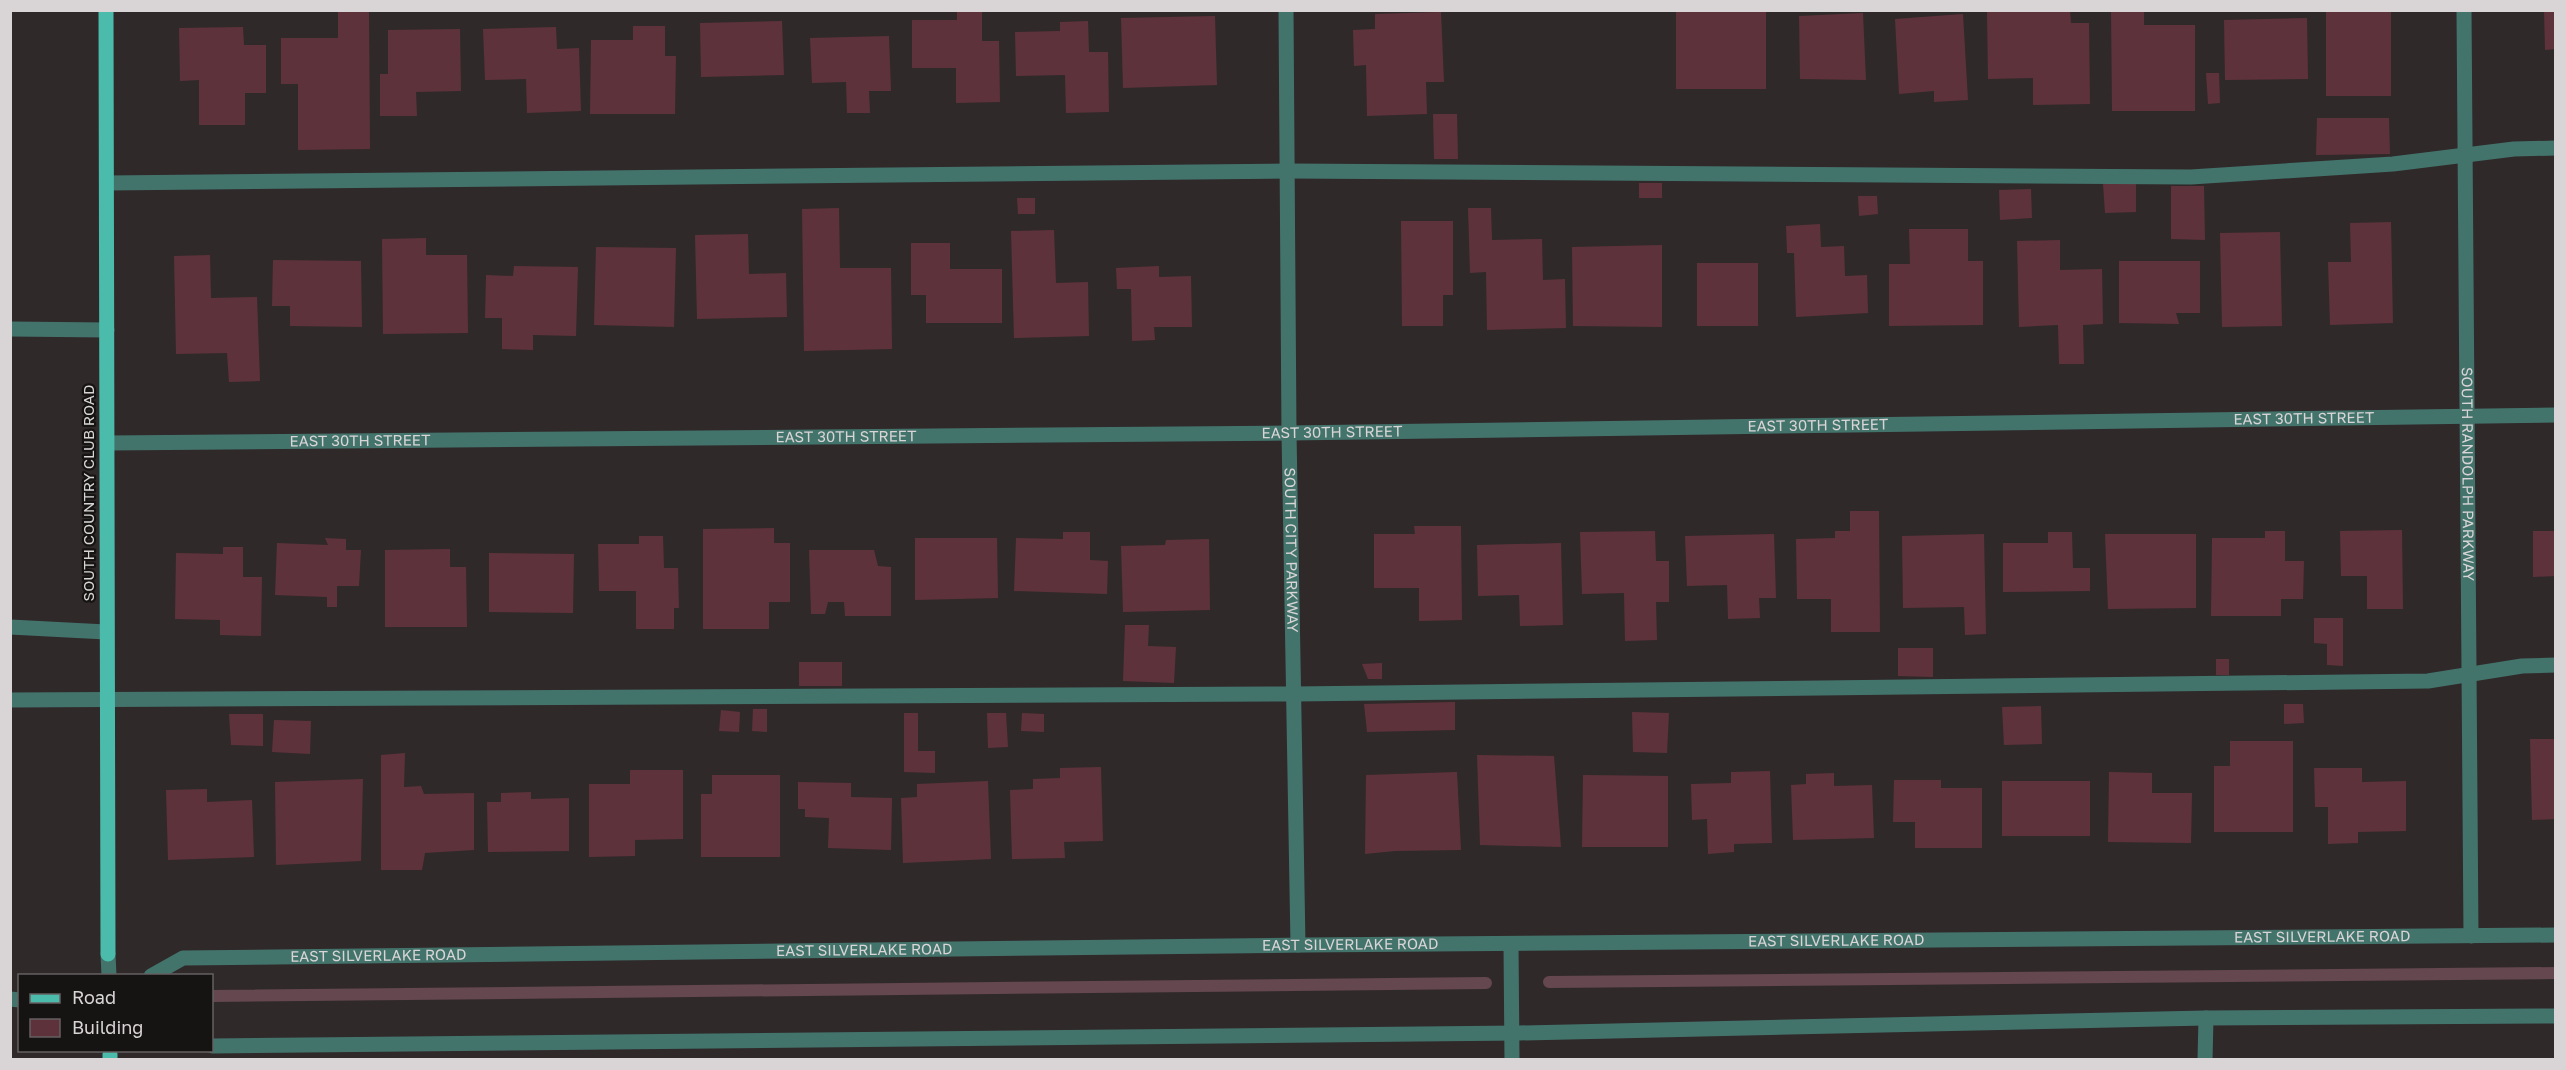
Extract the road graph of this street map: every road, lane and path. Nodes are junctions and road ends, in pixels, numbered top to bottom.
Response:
1 (106, 10) edge
2 (1286, 10) edge
3 (2464, 10) edge
4 (2556, 148) edge
5 (2465, 155) junction
6 (1288, 171) junction
7 (107, 183) junction
8 (10, 329) edge
9 (107, 330) junction
10 (2556, 416) edge
11 (2467, 417) junction
12 (1289, 433) junction
13 (108, 443) junction
14 (10, 627) edge
15 (106, 632) junction
16 (2556, 665) edge
17 (2470, 675) junction
18 (1294, 694) junction
19 (10, 700) edge
20 (107, 700) junction
21 (2556, 934) edge
22 (2471, 936) junction
23 (1511, 944) junction
24 (1298, 945) junction
25 (108, 954) joint
26 (109, 974) edge
27 (153, 974) edge
28 (2556, 1016) edge
29 (2206, 1018) junction
30 (1512, 1033) junction
31 (213, 1046) edge
32 (1512, 1059) edge
33 (2205, 1059) edge

1 - 7 main road, SOUTH COUNTRY CLUB ROAD
2 - 6 street, SOUTH CITY PARKWAY
3 - 5 street, SOUTH RANDOLPH PARKWAY
4 - 5 street
5 - 6 street
5 - 11 street, SOUTH RANDOLPH PARKWAY
6 - 7 street
6 - 12 street, SOUTH CITY PARKWAY
7 - 9 main road, SOUTH COUNTRY CLUB ROAD
8 - 9 street
9 - 13 main road, SOUTH COUNTRY CLUB ROAD
10 - 11 street, EAST 30TH STREET
11 - 12 street, EAST 30TH STREET
11 - 17 street, SOUTH RANDOLPH PARKWAY
12 - 13 street, EAST 30TH STREET
12 - 18 street, SOUTH CITY PARKWAY
13 - 15 main road, SOUTH COUNTRY CLUB ROAD
14 - 15 street
15 - 20 main road, SOUTH COUNTRY CLUB ROAD
16 - 17 street
17 - 18 street
17 - 22 street, SOUTH RANDOLPH PARKWAY
18 - 20 street
18 - 24 street, SOUTH CITY PARKWAY
19 - 20 street
20 - 25 main road, SOUTH COUNTRY CLUB ROAD
21 - 22 street, EAST SILVERLAKE ROAD
22 - 23 street, EAST SILVERLAKE ROAD
23 - 24 street, EAST SILVERLAKE ROAD
23 - 30 street
24 - 27 street, EAST SILVERLAKE ROAD
25 - 26 street, SOUTH COUNTRY CLUB ROAD
28 - 29 street
29 - 30 street
29 - 33 street
30 - 31 street
30 - 32 street

